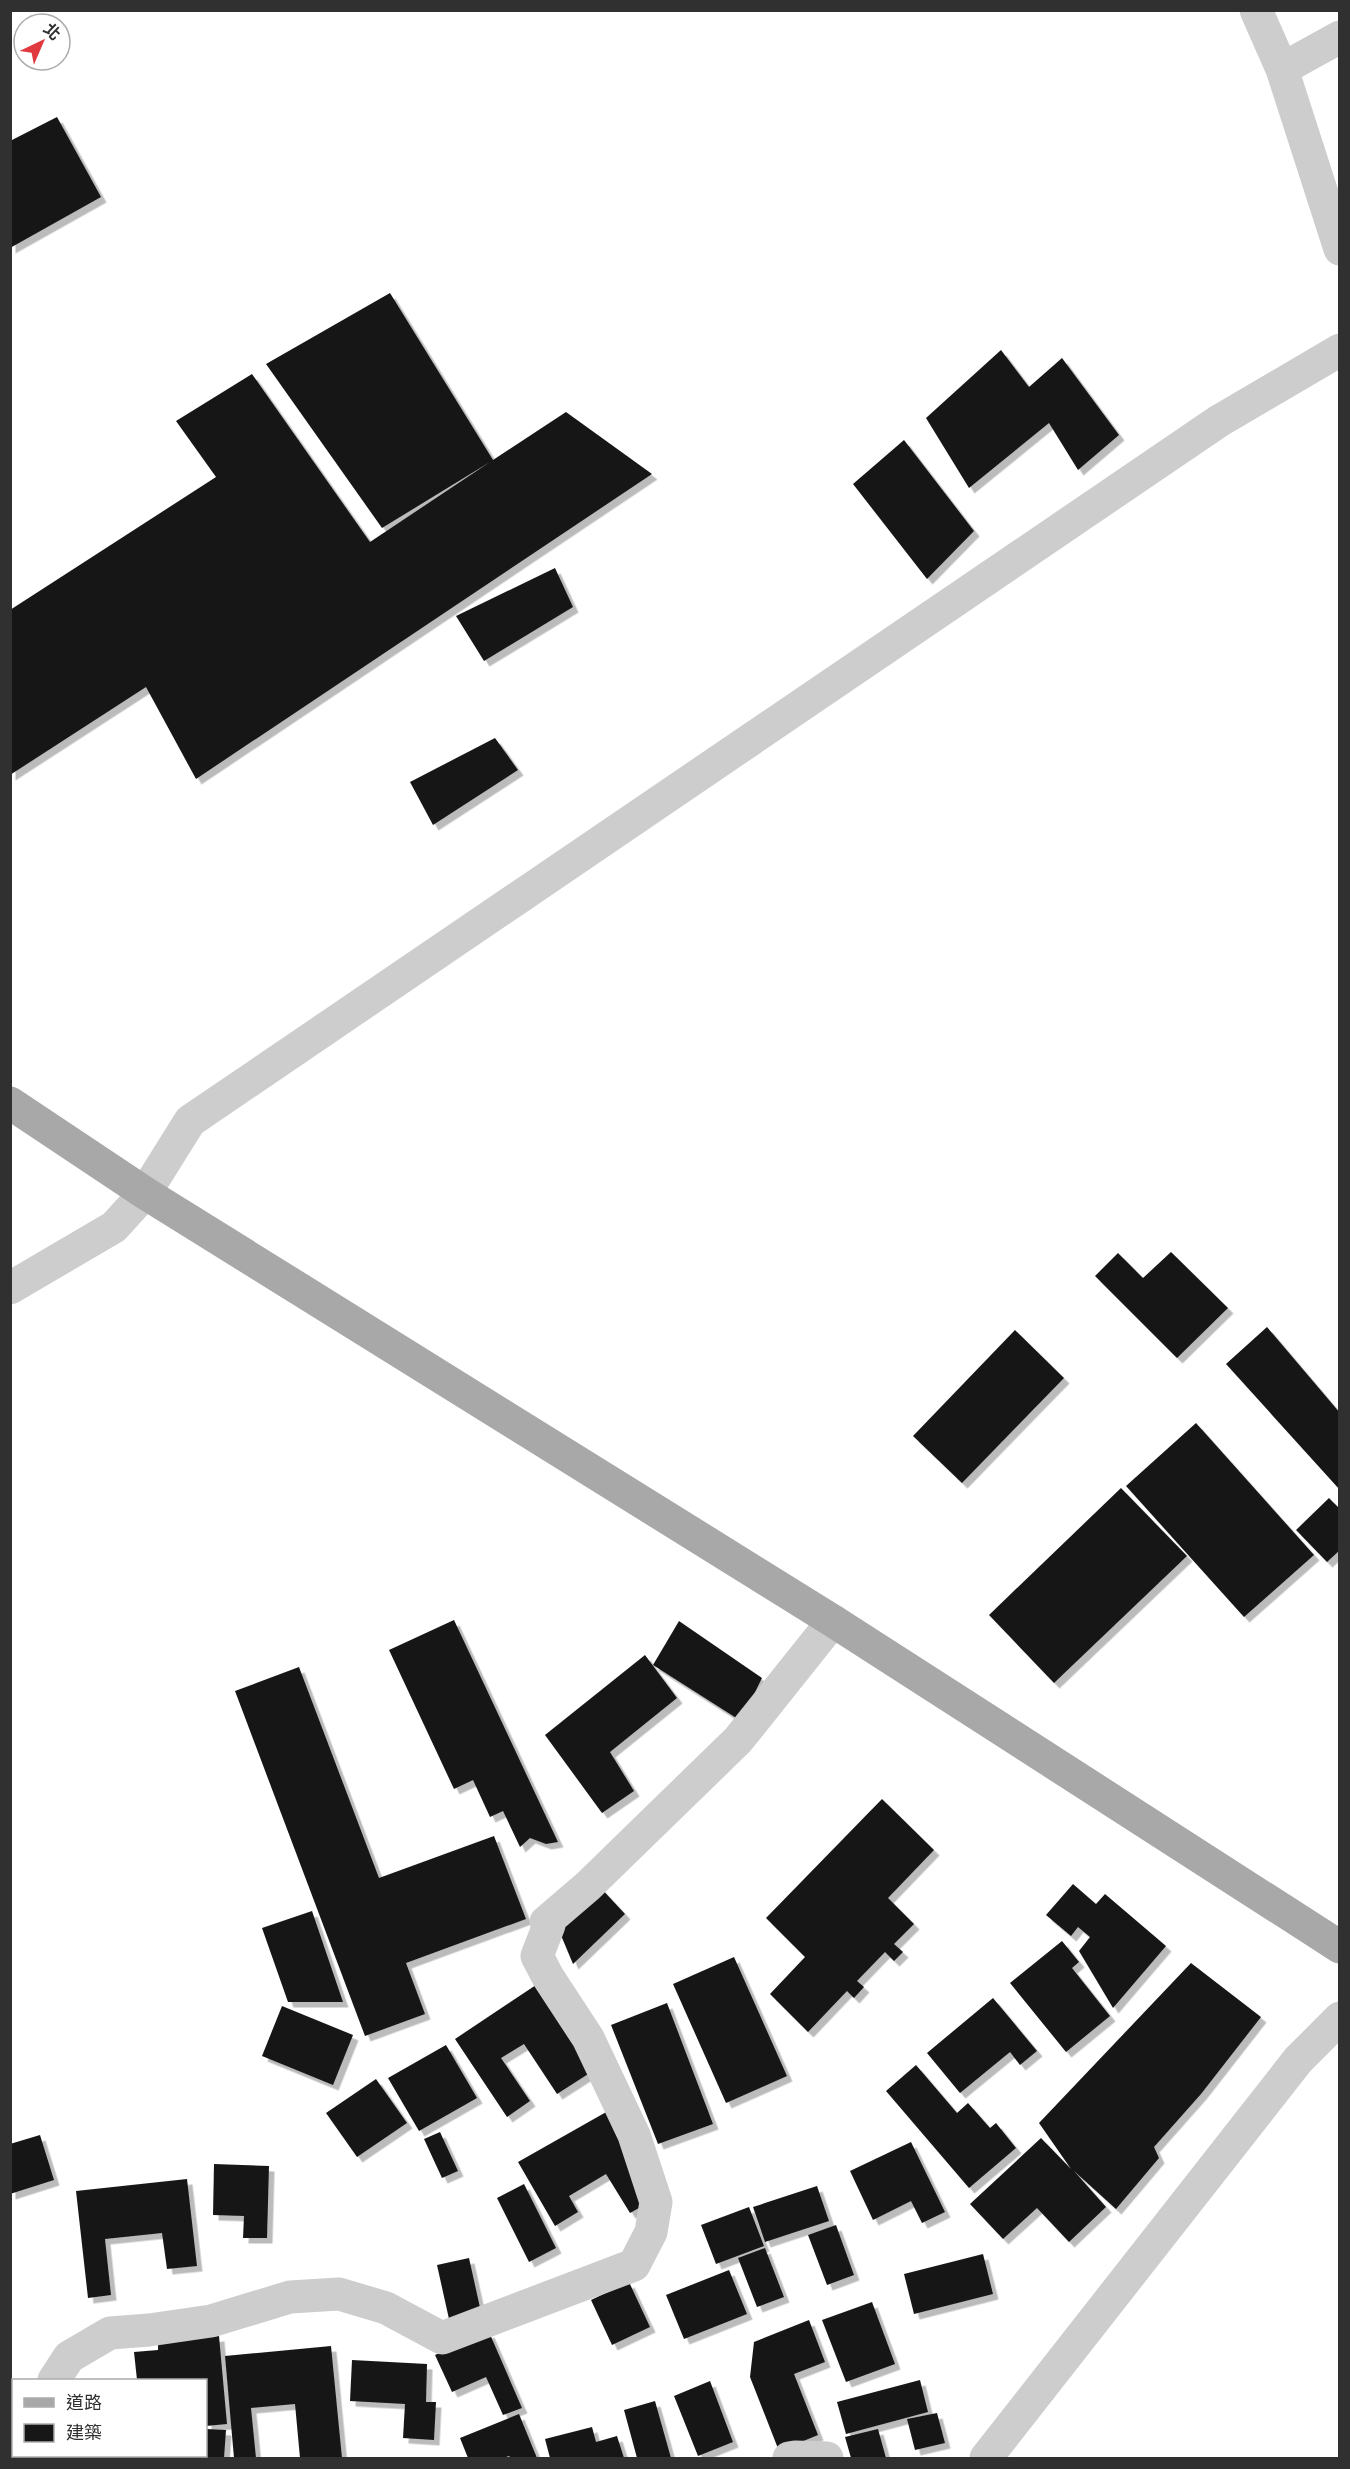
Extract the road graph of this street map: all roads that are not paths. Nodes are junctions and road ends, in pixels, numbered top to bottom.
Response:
1 (1256, 10) edge
2 (1340, 38) edge
3 (1282, 69) junction
4 (1340, 249) edge
5 (1340, 350) edge
6 (10, 1103) edge
7 (145, 1193) junction
8 (10, 1288) edge
9 (833, 1621) junction
10 (1340, 1947) edge
11 (1340, 2018) edge
12 (55, 2379) edge
13 (789, 2458) edge
14 (827, 2458) edge
15 (986, 2458) edge

1 - 3 street
2 - 3 street
3 - 4 street
5 - 7 street
6 - 7 main road
7 - 8 street
7 - 9 main road
9 - 10 main road
9 - 12 street
11 - 15 street
13 - 14 street

